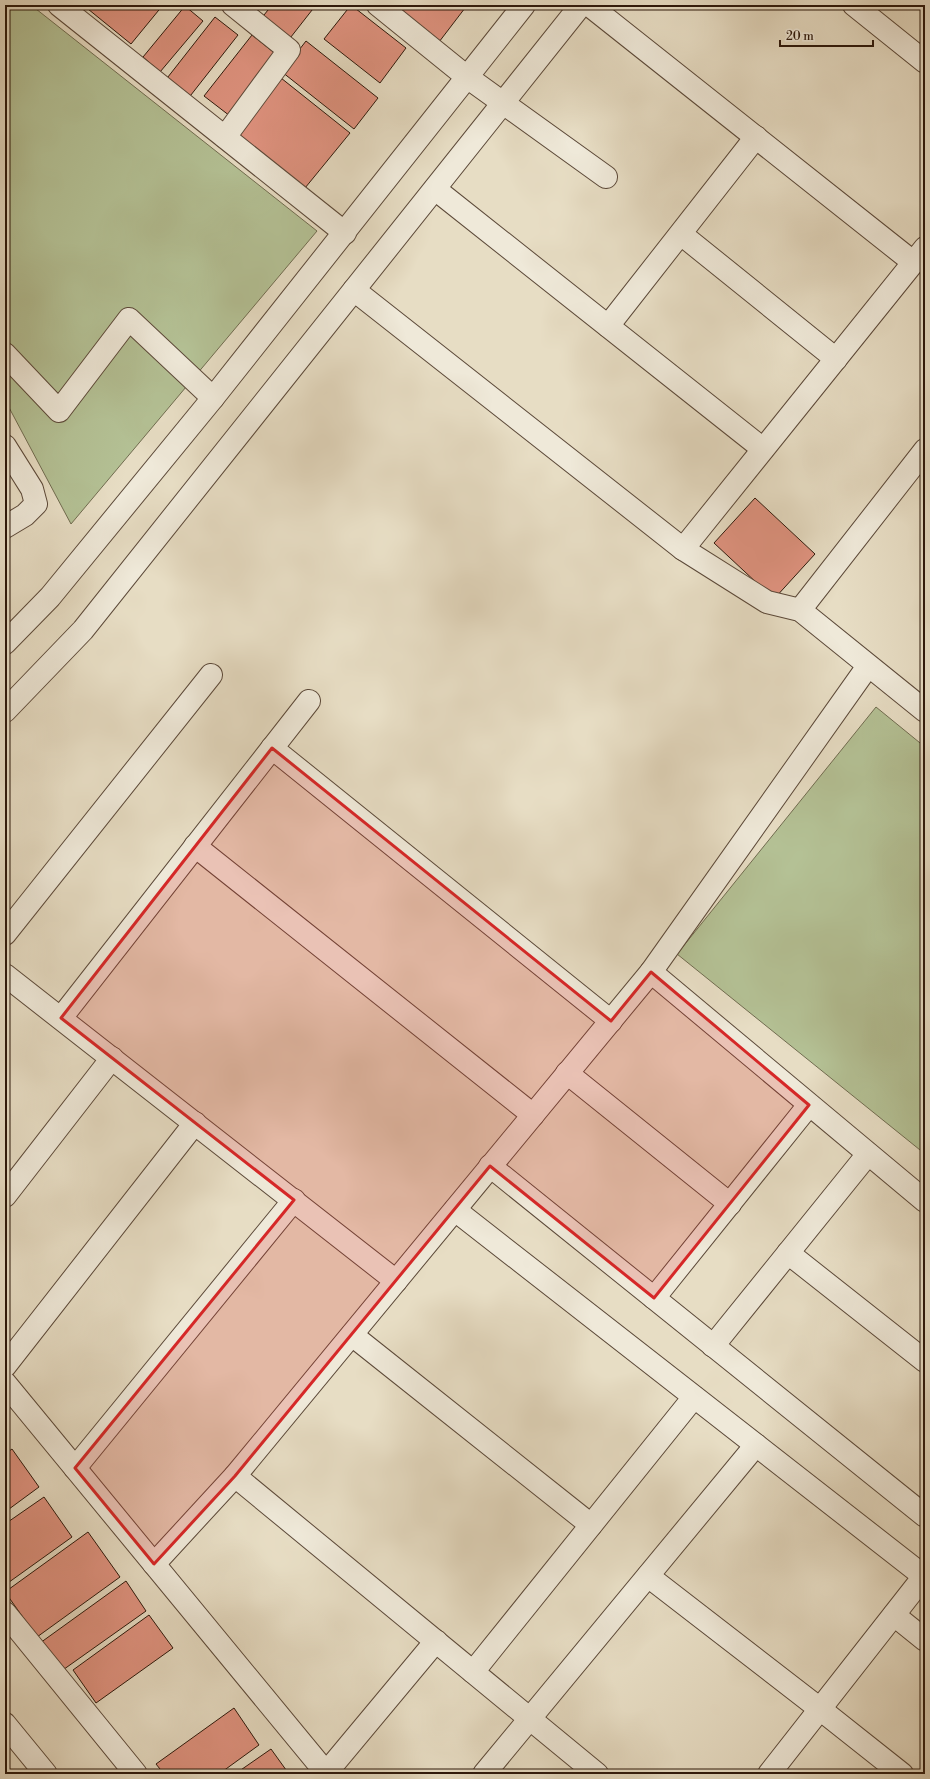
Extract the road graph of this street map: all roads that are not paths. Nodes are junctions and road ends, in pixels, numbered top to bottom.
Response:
1 (59, 5) edge
2 (233, 5) edge
3 (378, 5) edge
4 (524, 5) edge
5 (581, 5) edge
6 (589, 5) edge
7 (854, 5) edge
8 (925, 62) edge
9 (467, 77) junction
10 (504, 102) junction
11 (225, 137) junction
12 (756, 137) junction
13 (606, 176) dead end
14 (435, 189) junction
15 (345, 233) junction
16 (681, 234) junction
17 (919, 255) edge
18 (354, 290) junction
19 (608, 326) junction
20 (5, 354) edge
21 (836, 359) junction
22 (213, 398) junction
23 (5, 446) edge
24 (763, 449) junction
25 (925, 450) edge
26 (5, 527) edge
27 (683, 549) junction
28 (800, 610) junction
29 (5, 643) edge
30 (868, 666) junction
31 (211, 675) dead end
32 (309, 701) dead end
33 (5, 711) edge
34 (925, 711) edge
35 (272, 748) junction
36 (195, 846) junction
37 (5, 934) edge
38 (651, 972) junction
39 (9, 985) edge
40 (61, 1018) junction
41 (611, 1021) junction
42 (112, 1058) junction
43 (567, 1073) junction
44 (810, 1105) junction
45 (533, 1115) junction
46 (194, 1123) junction
47 (868, 1154) junction
48 (490, 1166) junction
49 (5, 1196) edge
50 (294, 1200) junction
51 (925, 1201) edge
52 (730, 1204) junction
53 (455, 1210) junction
54 (788, 1253) junction
55 (396, 1281) junction
56 (654, 1298) junction
57 (352, 1335) junction
58 (713, 1346) junction
59 (925, 1361) edge
60 (5, 1366) edge
61 (5, 1383) edge
62 (694, 1397) junction
63 (756, 1445) junction
64 (75, 1468) junction
65 (235, 1476) junction
66 (925, 1516) edge
67 (590, 1525) junction
68 (154, 1564) junction
69 (648, 1576) junction
70 (925, 1577) edge
71 (5, 1613) edge
72 (894, 1615) junction
73 (925, 1640) edge
74 (436, 1641) junction
75 (473, 1672) junction
76 (820, 1709) junction
77 (530, 1719) junction
78 (5, 1724) edge
79 (327, 1773) edge
80 (46, 1774) edge
81 (136, 1774) edge
82 (484, 1774) edge
83 (597, 1774) edge
84 (769, 1774) edge
85 (902, 1774) edge

1 - 11 street
2 - 11 street
3 - 9 street
4 - 9 street
5 - 10 street
6 - 12 street
7 - 8 street
9 - 10 street
9 - 15 street
10 - 13 street
10 - 14 street
11 - 15 street
12 - 16 street
12 - 17 street
14 - 18 street
14 - 19 street
15 - 22 street
16 - 19 street
16 - 21 street
17 - 21 street
18 - 27 street
18 - 33 street
19 - 24 street
20 - 22 street
21 - 24 street
22 - 29 street
23 - 26 street
24 - 27 street
25 - 28 street
27 - 28 street
28 - 30 street
30 - 34 street
30 - 38 street
31 - 37 street
32 - 35 street
35 - 36 street
35 - 41 street
36 - 40 street
36 - 45 street
38 - 41 street
38 - 44 street
39 - 40 street
40 - 42 street
41 - 43 street
42 - 46 street
42 - 49 street
43 - 45 street
43 - 52 street
44 - 47 street
44 - 52 street
45 - 48 street
46 - 50 street
46 - 60 street
47 - 51 street
47 - 54 street
48 - 53 street
48 - 56 street
50 - 55 street
50 - 64 street
52 - 56 street
53 - 55 street
53 - 62 street
54 - 58 street
54 - 59 street
55 - 57 street
56 - 58 street
57 - 65 street
57 - 67 street
58 - 66 street
61 - 64 street
62 - 63 street
62 - 67 street
63 - 69 street
63 - 70 street
64 - 68 street
65 - 68 street
65 - 74 street
67 - 75 street
68 - 79 street
69 - 76 street
69 - 77 street
70 - 72 street
71 - 81 street
72 - 73 street
72 - 76 street
74 - 75 street
74 - 79 street
75 - 77 street
76 - 84 street
76 - 85 street
77 - 82 street
77 - 83 street
78 - 80 street

